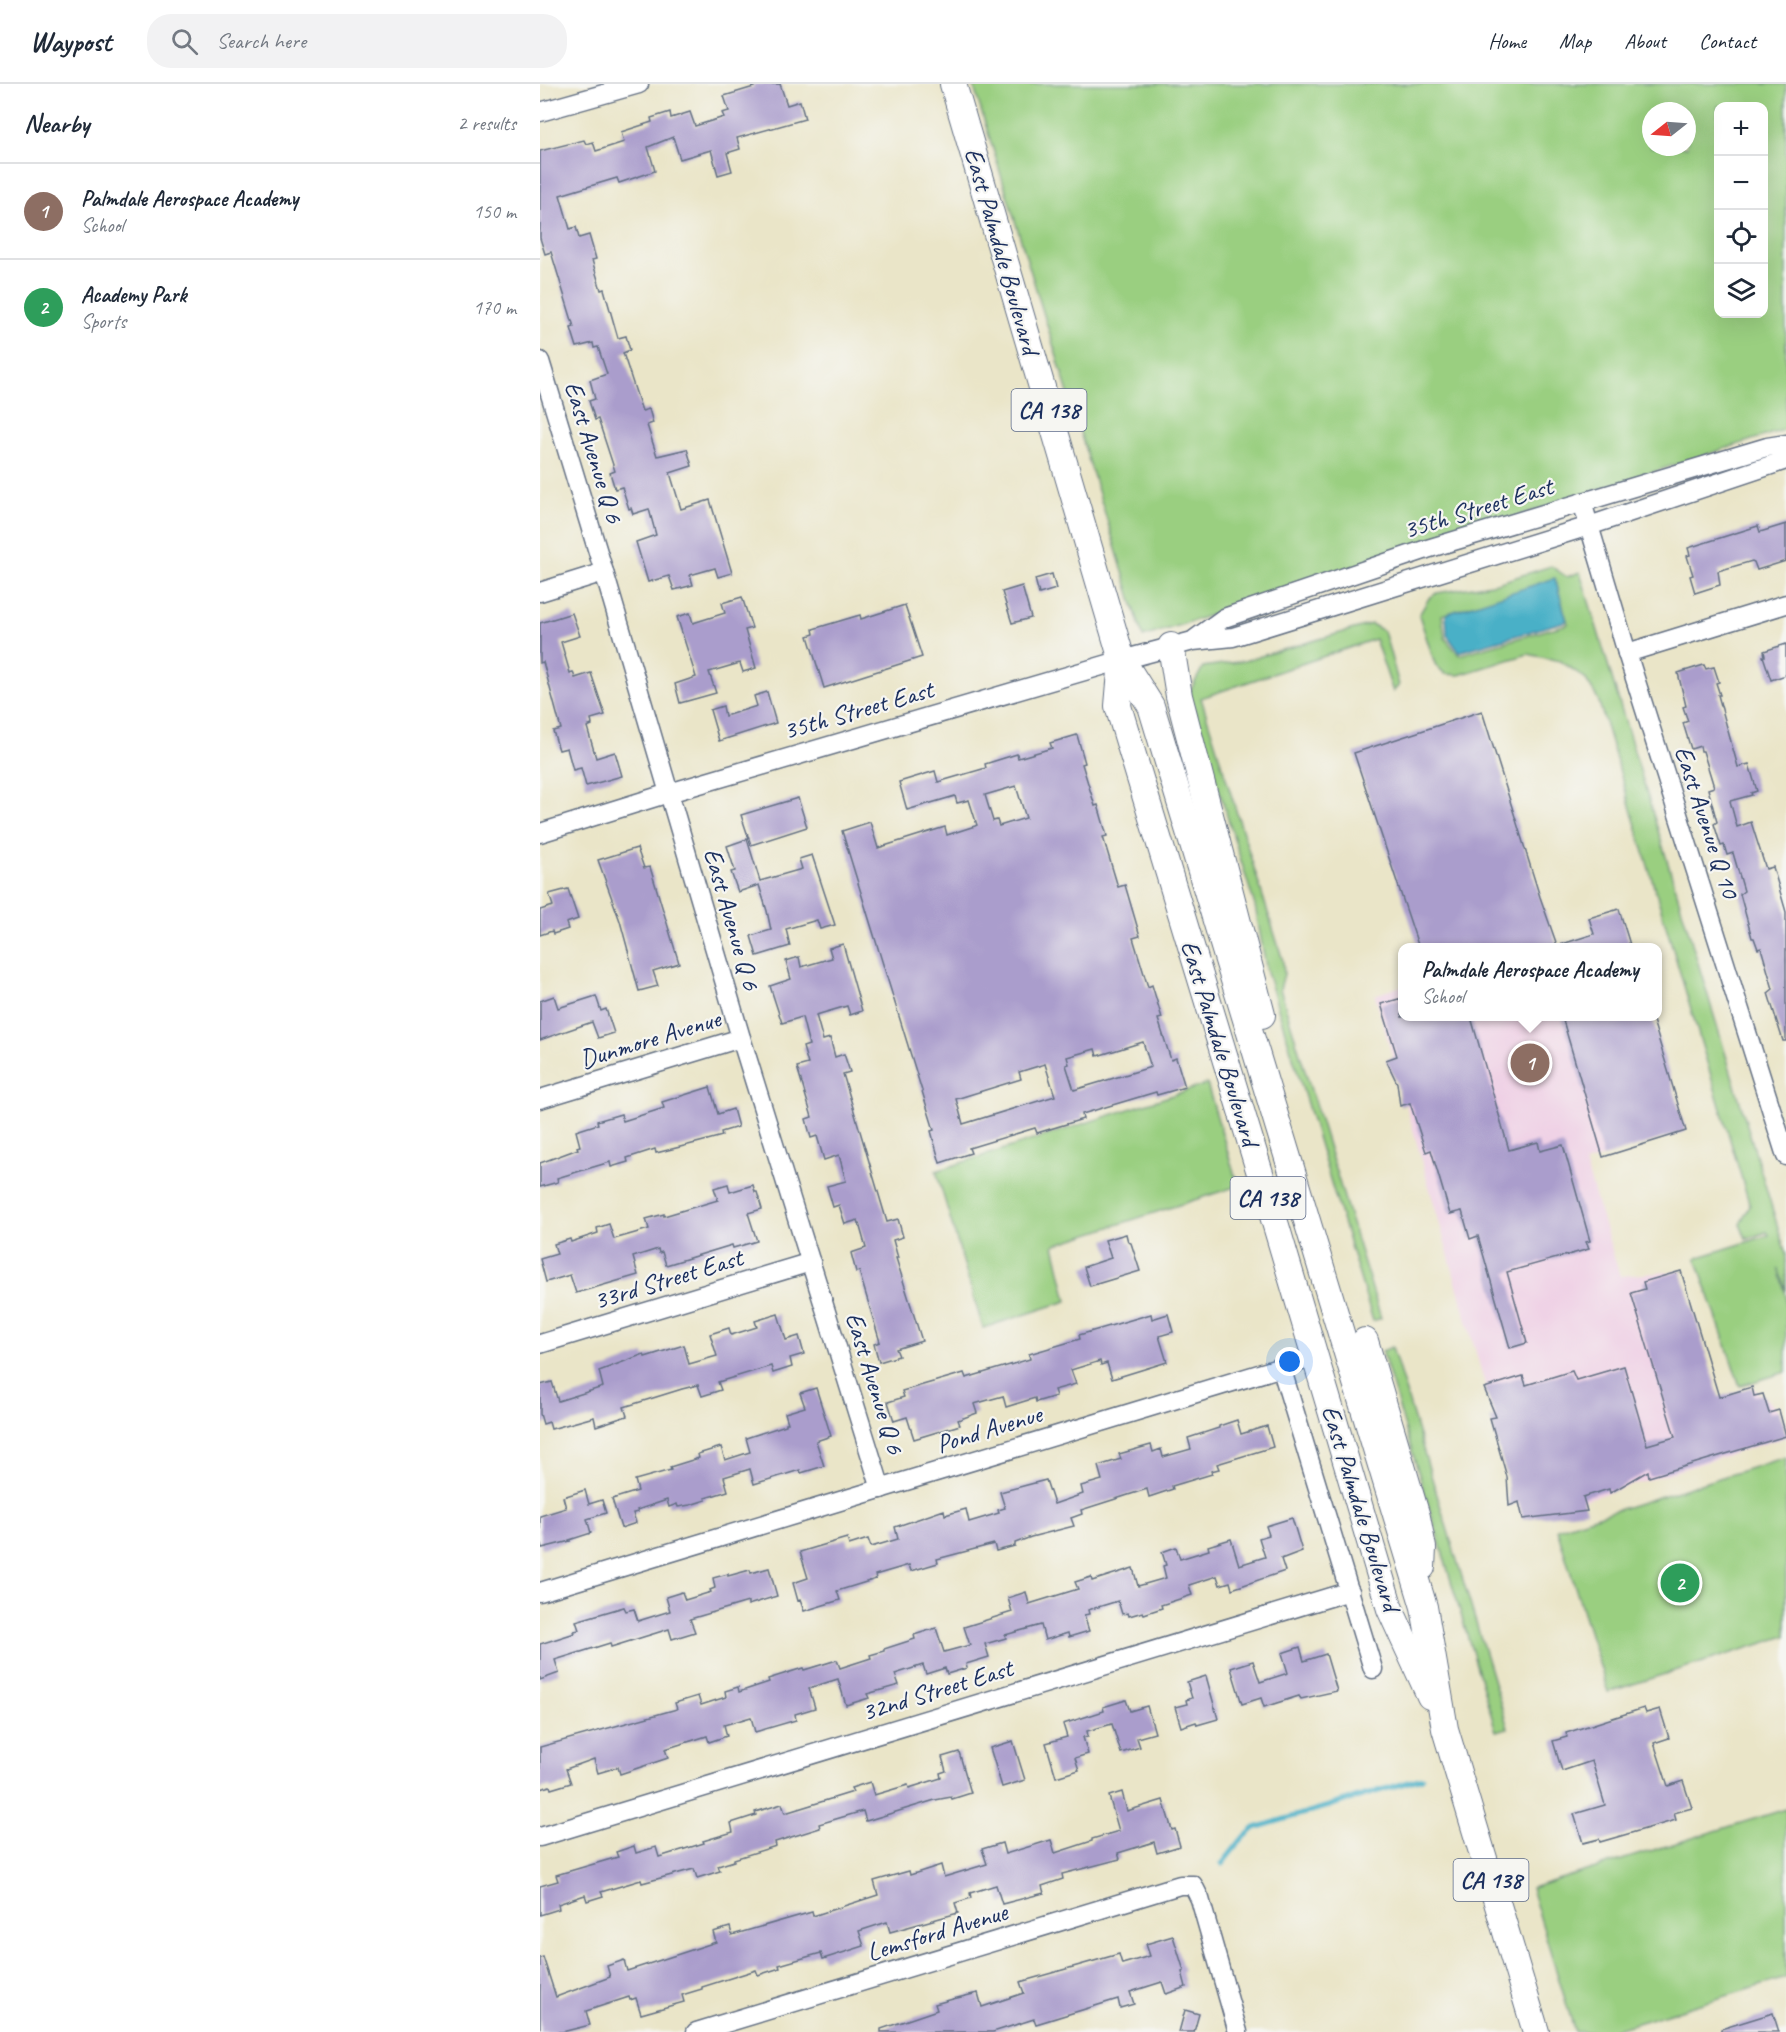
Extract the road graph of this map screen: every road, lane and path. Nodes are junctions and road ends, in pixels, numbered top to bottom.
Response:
1 (639, 84) edge
2 (953, 84) edge
3 (540, 112) edge
4 (540, 361) edge
5 (1786, 444) edge
6 (1786, 460) edge
7 (1582, 502) junction
8 (1517, 522) junction
9 (1589, 526) junction
10 (604, 572) junction
11 (1394, 587) junction
12 (540, 592) edge
13 (1786, 604) edge
14 (1182, 644) junction
15 (1626, 653) junction
16 (1122, 660) junction
17 (669, 793) junction
18 (540, 833) edge
19 (741, 1038) junction
20 (1261, 1070) junction
21 (540, 1099) edge
22 (1786, 1156) edge
23 (811, 1262) junction
24 (1365, 1341) dead end
25 (540, 1344) edge
26 (1315, 1357) junction
27 (1281, 1367) junction
28 (880, 1489) junction
29 (1350, 1591) junction
30 (540, 1592) edge
31 (1420, 1595) junction
32 (1373, 1669) dead end
33 (1445, 1729) junction
34 (540, 1837) edge
35 (696, 2032) edge
36 (1238, 2032) edge
37 (1536, 2032) edge

1 - 3 street
2 - 16 highway, East Palmdale Boulevard / CA 138
4 - 10 street, East Avenue Q 6
5 - 7 street, 35th Street East
6 - 9 street, 35th Street East
7 - 8 street, 35th Street East
7 - 9 street, East Avenue Q 10
8 - 11 street
8 - 14 street, 35th Street East
9 - 11 street, 35th Street East
9 - 15 street, East Avenue Q 10
10 - 12 street
10 - 17 street, East Avenue Q 6
11 - 14 street, 35th Street East
13 - 15 street
14 - 16 street, 35th Street East
14 - 20 highway
15 - 22 street, East Avenue Q 10
16 - 17 street, 35th Street East
16 - 20 highway, East Palmdale Boulevard
16 - 26 highway, East Palmdale Boulevard / CA 138
17 - 18 street, 35th Street East
17 - 19 street, East Avenue Q 6
19 - 21 street, Dunmore Avenue
19 - 23 street, East Avenue Q 6
20 - 31 highway, East Palmdale Boulevard
23 - 25 street, 33rd Street East
23 - 28 street, East Avenue Q 6
24 - 31 highway
26 - 27 street, Pond Avenue
26 - 33 highway, East Palmdale Boulevard / CA 138
27 - 28 street, Pond Avenue
27 - 29 street
28 - 30 street, Pond Avenue
29 - 32 street
29 - 34 street, 32nd Street East
31 - 33 highway, East Palmdale Boulevard
33 - 37 highway, East Palmdale Boulevard / CA 138
35 - 36 street, Lemsford Avenue

